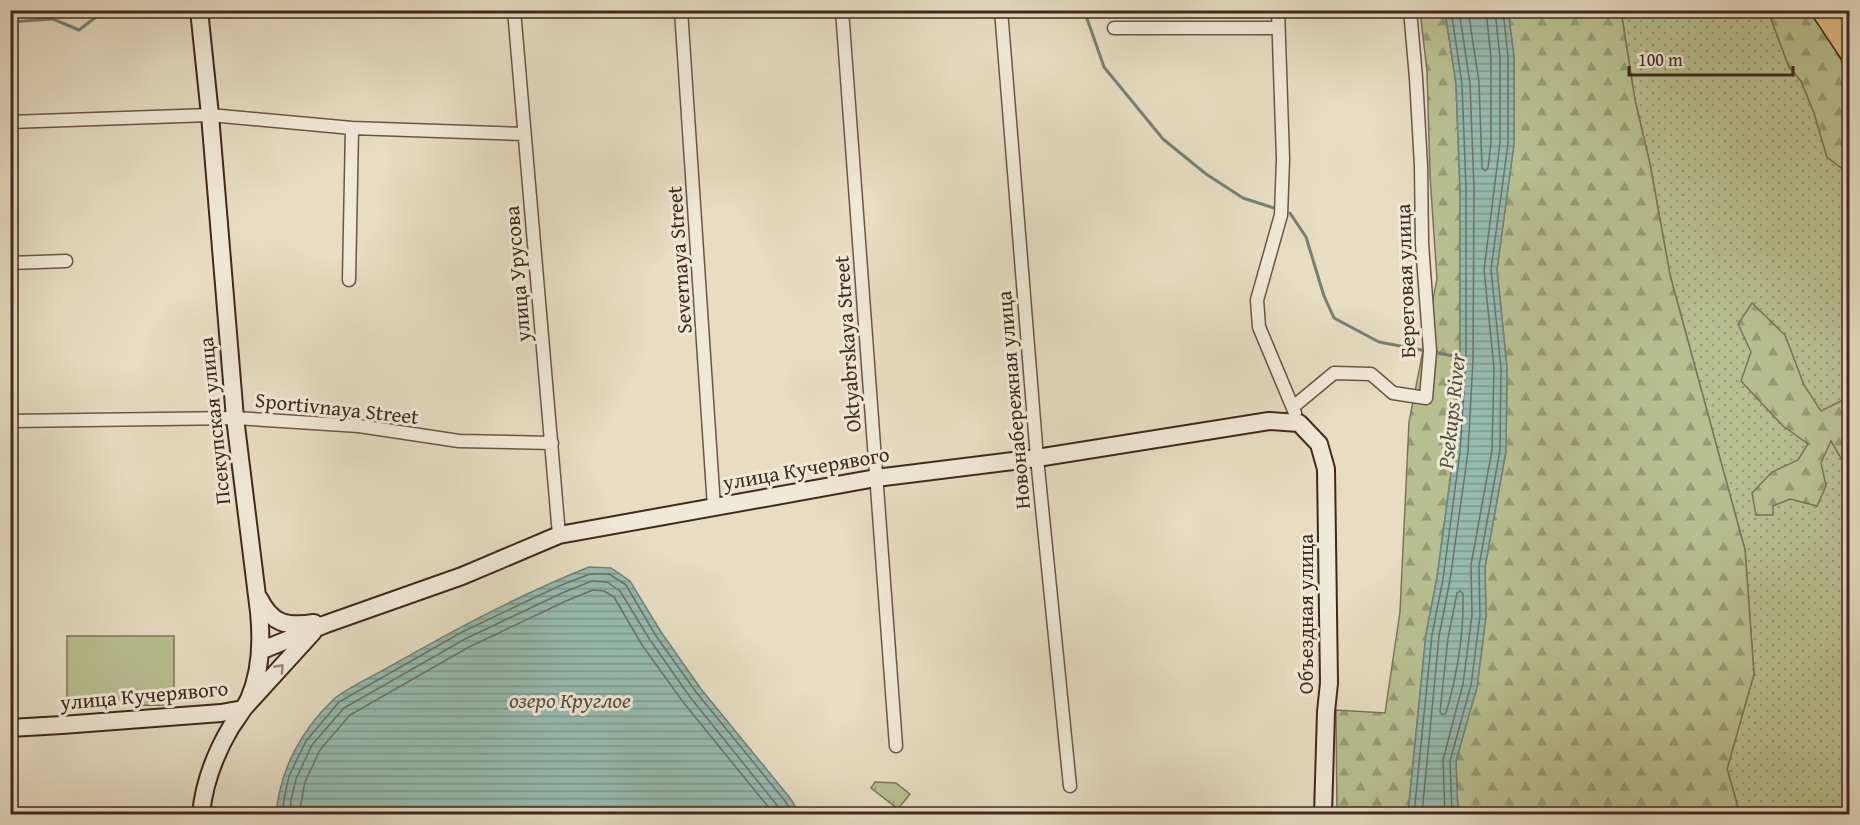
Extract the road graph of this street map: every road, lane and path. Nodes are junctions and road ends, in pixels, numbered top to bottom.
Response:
1 (199, 10) edge
2 (514, 10) edge
3 (681, 10) edge
4 (842, 10) edge
5 (1000, 10) edge
6 (1278, 10) edge
7 (1410, 10) edge
8 (1822, 10) edge
9 (1114, 28) dead end
10 (1278, 28) junction
11 (1850, 52) edge
12 (210, 115) junction
13 (10, 122) edge
14 (351, 128) junction
15 (524, 134) junction
16 (66, 261) dead end
17 (10, 263) edge
18 (349, 280) dead end
19 (1293, 406) junction
20 (235, 418) junction
21 (10, 421) edge
22 (1299, 423) junction
23 (552, 443) junction
24 (1037, 458) junction
25 (876, 477) junction
26 (714, 507) junction
27 (559, 535) junction
28 (257, 595) junction
29 (336, 621) junction
30 (318, 628) junction
31 (260, 651) junction
32 (243, 709) junction
33 (10, 728) edge
34 (896, 746) dead end
35 (1070, 786) dead end
36 (201, 814) edge
37 (1323, 814) edge

1 - 12 street, Псекупская улица
2 - 15 street, улица Урусова
3 - 26 street, Severnaya Street
4 - 25 street, Oktyabrskaya Street
5 - 24 street, Новонабережная улица
6 - 10 street
7 - 19 street, Береговая улица
8 - 11 highway
9 - 10 street
10 - 19 street
12 - 13 street
12 - 14 street
12 - 20 street, Псекупская улица
14 - 15 street
14 - 18 street
15 - 23 street, улица Урусова
16 - 17 street
19 - 22 street
20 - 21 street, Sportivnaya Street
20 - 23 street, Sportivnaya Street
20 - 28 street, Псекупская улица
22 - 24 street, улица Кучерявого
22 - 37 street, Объездная улица
23 - 27 street, улица Урусова
24 - 25 street, улица Кучерявого
24 - 35 street, Новонабережная улица
25 - 26 street, улица Кучерявого
25 - 34 street, Oktyabrskaya Street
26 - 27 street, улица Кучерявого
27 - 29 street, улица Кучерявого
28 - 29 street, улица Кучерявого
28 - 31 street, Псекупская улица
29 - 30 street, улица Кучерявого
30 - 31 street, улица Кучерявого
32 -> 30 street, улица Кучерявого
31 - 32 street, Псекупская улица
32 - 33 street, улица Кучерявого
32 - 36 street, Псекупская улица

